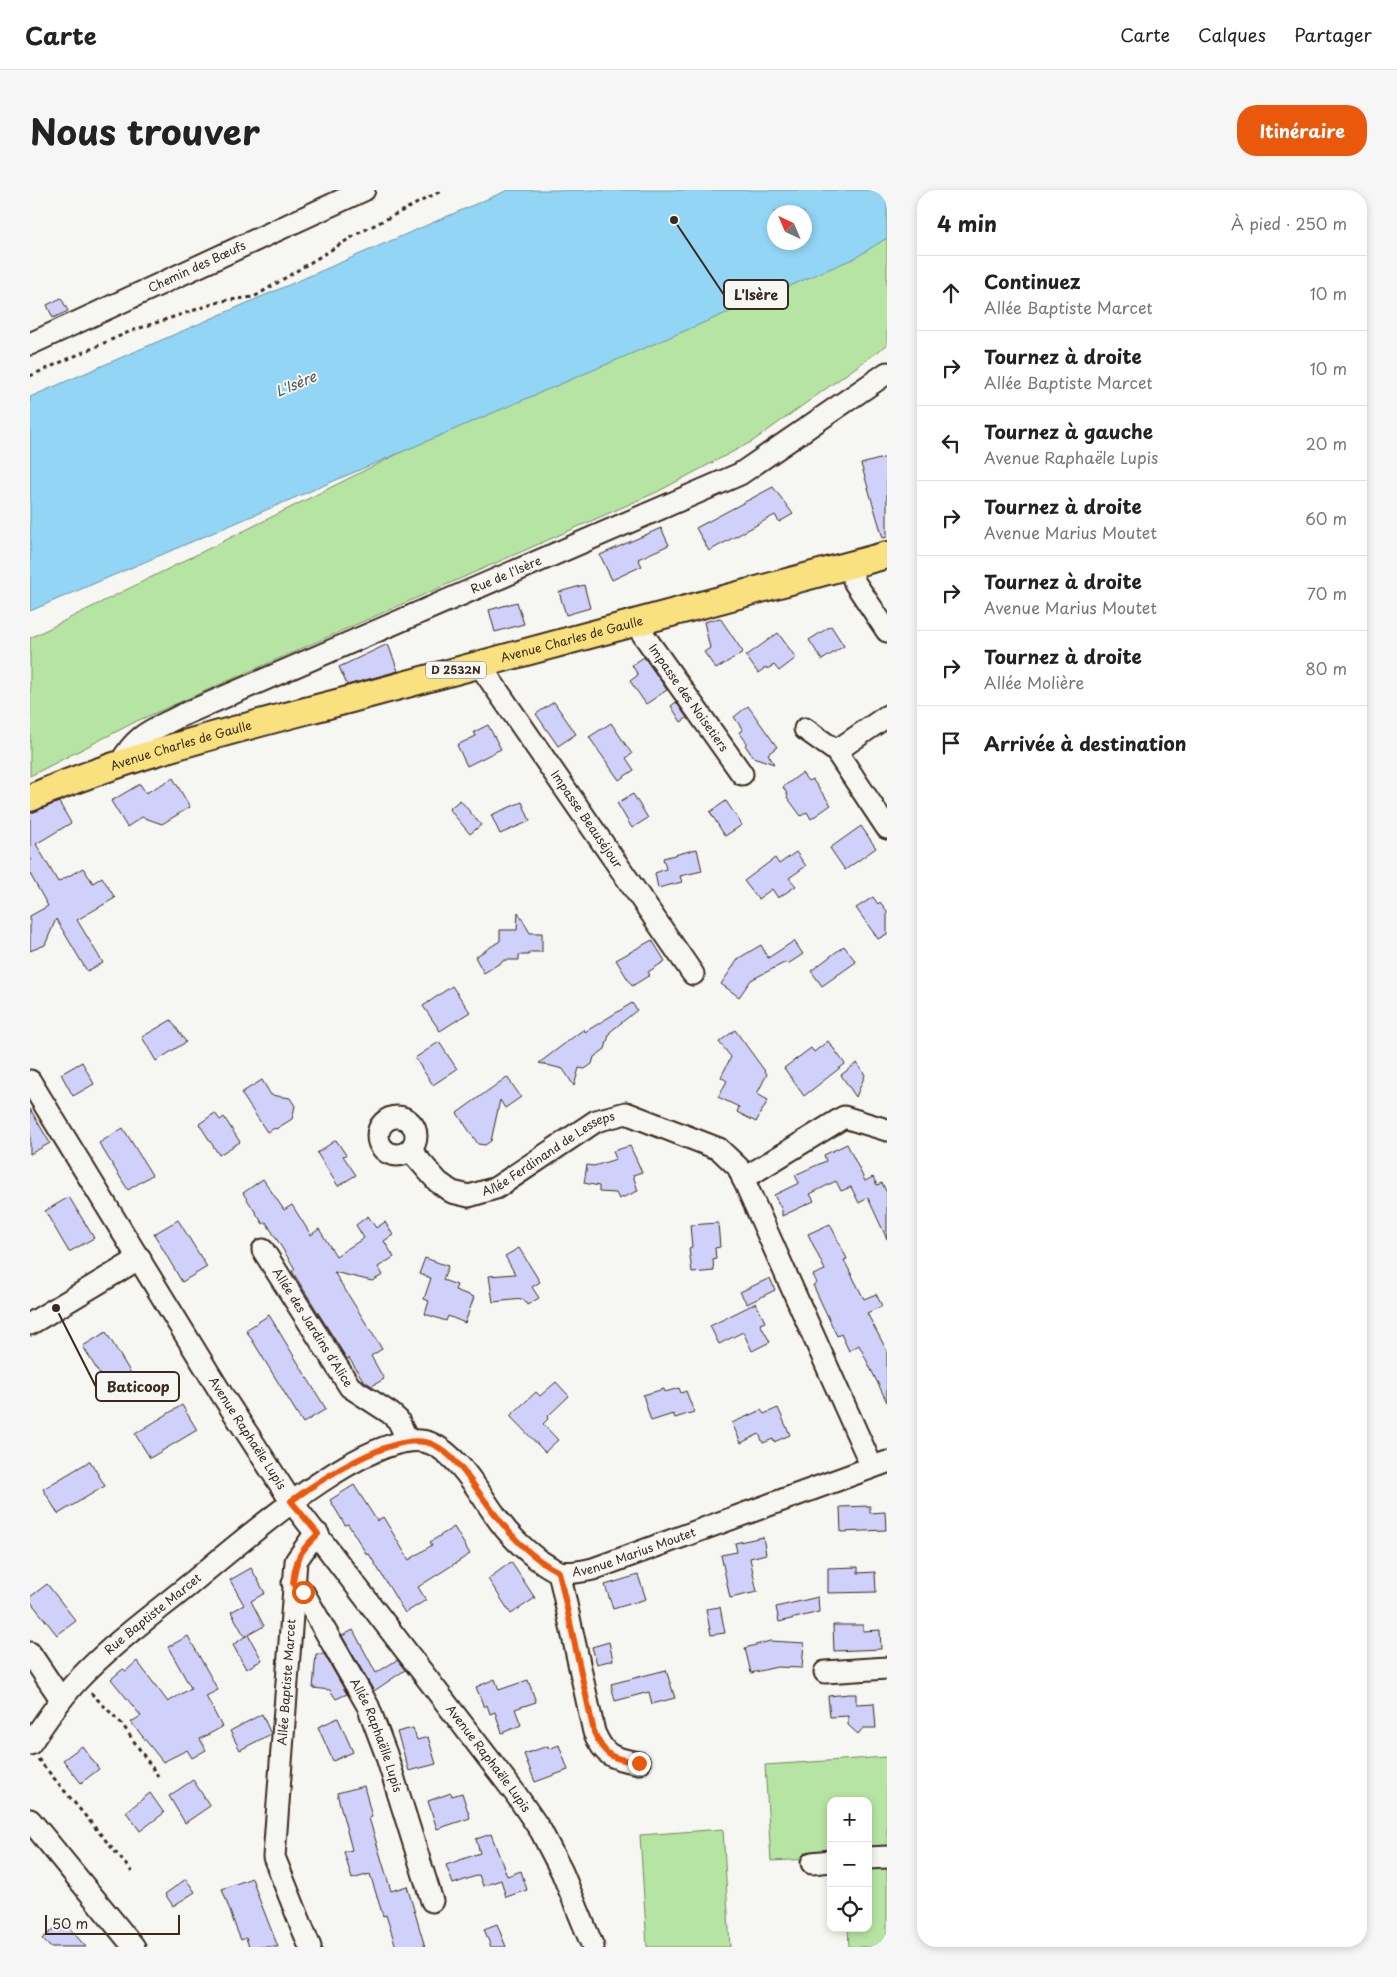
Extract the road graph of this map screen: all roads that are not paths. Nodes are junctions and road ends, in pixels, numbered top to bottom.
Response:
1 (364, 190) edge
2 (30, 344) edge
3 (887, 373) edge
4 (887, 555) edge
5 (849, 566) junction
6 (635, 623) junction
7 (887, 632) edge
8 (479, 664) junction
9 (887, 716) edge
10 (805, 729) dead end
11 (836, 751) junction
12 (120, 764) junction
13 (742, 774) dead end
14 (30, 798) edge
15 (887, 828) edge
16 (693, 974) dead end
17 (30, 1082) edge
18 (887, 1130) edge
19 (410, 1150) dead end
20 (743, 1179) junction
21 (263, 1250) dead end
22 (140, 1258) junction
23 (30, 1324) edge
24 (408, 1441) junction
25 (880, 1465) edge
26 (291, 1501) junction
27 (318, 1534) junction
28 (559, 1572) junction
29 (293, 1583) junction
30 (30, 1653) edge
31 (887, 1668) edge
32 (826, 1672) dead end
33 (61, 1699) junction
34 (32, 1749) edge
35 (639, 1763) dead end
36 (30, 1820) edge
37 (887, 1857) edge
38 (872, 1858) edge
39 (432, 1901) dead end
40 (134, 1947) edge
41 (310, 1947) edge
42 (593, 1947) edge

1 - 2 street, Chemin des Bœufs
3 - 12 street, Rue de l'Isère
4 - 5 main road, Avenue Charles de Gaulle / D 2532N
5 - 6 main road, Avenue Charles de Gaulle / D 2532N
5 - 7 street
6 - 8 main road, Avenue Charles de Gaulle / D 2532N
6 - 13 street, Impasse des Noisetiers
8 - 12 main road, Avenue Charles de Gaulle / D 2532N
8 - 16 street, Impasse Beauséjour
9 - 11 street
10 - 11 street
11 - 15 street
12 - 14 main road, Avenue Charles de Gaulle / D 2532N
17 - 22 street, Avenue Raphaële Lupis
18 - 20 street
19 - 20 street, Allée Ferdinand de Lesseps
20 - 25 street, Allée Ferdinand de Lesseps
21 - 24 street, Allée des Jardins d'Alice
22 - 23 street
22 - 26 street, Avenue Raphaële Lupis
24 - 26 street, Avenue Marius Moutet
24 - 28 street, Avenue Marius Moutet
25 - 28 street, Avenue Marius Moutet
26 - 27 street, Avenue Raphaële Lupis
26 - 33 street, Rue Baptiste Marcet
27 - 29 street, Allée Baptiste Marcet
27 - 42 street, Avenue Raphaële Lupis
28 - 35 street
29 - 39 street, Allée Raphaëlle Lupis
29 - 41 street, Allée Baptiste Marcet
30 - 33 street
31 - 32 street
33 - 34 street, Rue Baptiste Marcet
36 - 40 street
37 - 38 street

